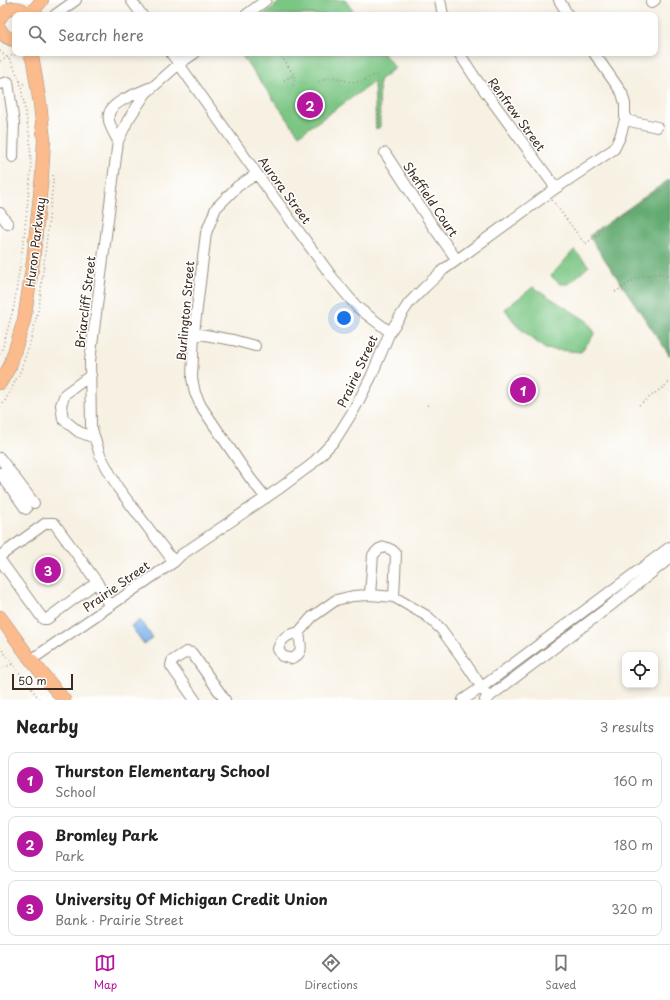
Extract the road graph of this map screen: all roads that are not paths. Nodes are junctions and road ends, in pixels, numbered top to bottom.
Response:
1 (42, 0) edge
2 (76, 0) edge
3 (131, 0) edge
4 (266, 0) edge
5 (440, 0) edge
6 (559, 0) edge
7 (16, 8) edge
8 (59, 12) edge
9 (140, 12) edge
10 (250, 12) edge
11 (442, 12) edge
12 (566, 12) edge
13 (21, 56) edge
14 (31, 56) edge
15 (173, 56) edge
16 (191, 56) edge
17 (461, 56) edge
18 (596, 56) edge
19 (180, 64) junction
20 (0, 84) edge
21 (154, 86) junction
22 (39, 97) junction
23 (625, 120) junction
24 (657, 127) dead end
25 (118, 141) junction
26 (385, 153) dead end
27 (13, 157) dead end
28 (257, 174) junction
29 (556, 188) junction
30 (0, 213) edge
31 (8, 224) dead end
32 (457, 260) junction
33 (390, 332) junction
34 (194, 333) junction
35 (255, 346) dead end
36 (91, 374) junction
37 (0, 383) edge
38 (95, 438) junction
39 (0, 458) edge
40 (0, 467) edge
41 (0, 473) edge
42 (0, 481) edge
43 (266, 498) junction
44 (28, 508) junction
45 (670, 546) edge
46 (0, 556) edge
47 (670, 558) edge
48 (0, 560) edge
49 (174, 562) junction
50 (644, 566) junction
51 (650, 574) junction
52 (97, 582) junction
53 (370, 595) junction
54 (394, 597) junction
55 (110, 606) junction
56 (579, 614) junction
57 (0, 617) edge
58 (587, 624) junction
59 (299, 632) dead end
60 (31, 660) junction
61 (482, 687) junction
62 (487, 699) edge
63 (64, 700) edge
64 (195, 700) edge
65 (225, 700) edge
66 (463, 700) edge

1 - 7 main road
2 - 8 street
3 - 9 street
4 - 10 street
5 - 11 street
6 - 12 street
13 - 22 main road, Huron Parkway
14 - 22 main road, Huron Parkway
15 - 19 street, Aurora Street
16 - 19 street, Briarcliff Street
17 - 29 street, Renfrew Street
18 - 23 street, Prairie Street
19 - 21 street, Briarcliff Street
19 - 28 street, Aurora Street
20 - 27 street
21 - 25 street, Briarcliff Street
21 - 25 street
22 - 37 main road, Huron Parkway
23 - 24 street
23 - 29 street, Prairie Street
25 - 36 street, Briarcliff Street
26 - 32 street, Sheffield Court
28 - 33 street, Aurora Street
28 - 34 street, Burlington Street
29 - 32 street, Prairie Street
30 - 31 street
32 - 33 street, Prairie Street
33 - 43 street, Prairie Street
34 - 35 street
34 - 43 street, Burlington Street
36 - 38 street, Briarcliff Street
36 - 38 street
38 - 49 street, Briarcliff Street
39 - 44 street
40 - 44 street
41 - 44 street
42 - 44 street
43 - 49 street, Prairie Street
45 - 50 street
46 - 52 street
47 - 51 street
48 - 52 street
49 - 55 street, Prairie Street
50 - 51 street
50 - 56 street
51 - 58 street
52 - 55 street
53 - 54 street
53 - 54 street
53 - 59 street
54 - 61 street
55 - 60 street, Prairie Street
56 - 58 street
56 - 61 street
57 - 60 main road
58 - 62 street
60 - 63 main road
61 - 62 street
61 - 66 street
64 - 65 street

